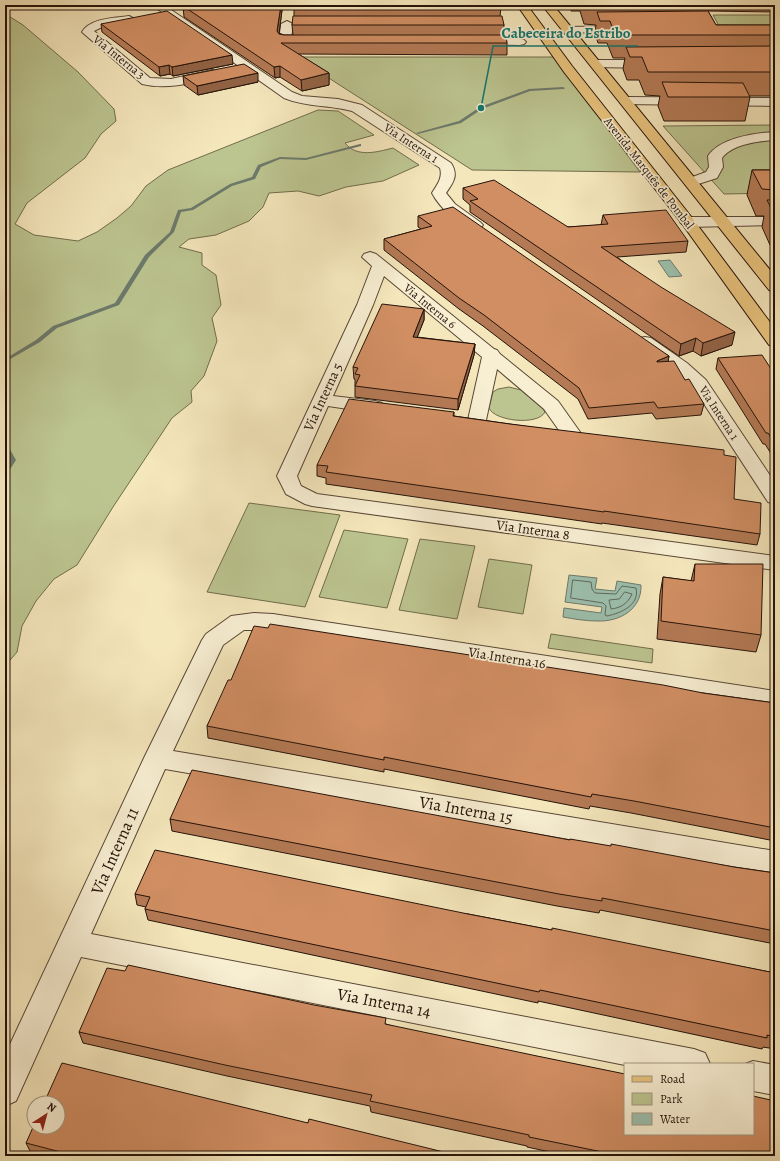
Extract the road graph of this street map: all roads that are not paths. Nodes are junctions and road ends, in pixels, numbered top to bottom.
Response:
1 (245, 5) edge
2 (333, 5) edge
3 (522, 5) edge
4 (547, 5) edge
5 (290, 6) edge
6 (461, 6) edge
7 (483, 6) edge
8 (159, 11) edge
9 (136, 18) edge
10 (287, 24) junction
11 (302, 24) edge
12 (638, 29) edge
13 (568, 30) junction
14 (316, 42) edge
15 (465, 42) edge
16 (520, 42) dead end
17 (553, 48) junction
18 (582, 49) junction
19 (596, 64) junction
20 (666, 64) edge
21 (234, 69) junction
22 (627, 101) junction
23 (775, 102) edge
24 (775, 136) edge
25 (692, 182) junction
26 (722, 221) junction
27 (775, 221) edge
28 (688, 222) junction
29 (488, 234) edge
30 (375, 261) joint
31 (774, 283) edge
32 (407, 288) junction
33 (365, 305) junction
34 (630, 332) edge
35 (775, 341) edge
36 (491, 354) junction
37 (520, 378) junction
38 (481, 396) junction
39 (321, 400) junction
40 (389, 409) edge
41 (477, 420) edge
42 (547, 429) edge
43 (721, 451) edge
44 (745, 454) junction
45 (293, 490) joint
46 (775, 498) edge
47 (775, 563) edge
48 (238, 622) joint
49 (775, 700) edge
50 (157, 758) junction
51 (775, 863) edge
52 (74, 942) junction
53 (689, 1063) edge
54 (754, 1076) edge
55 (775, 1080) edge
56 (5, 1090) edge

1 - 5 street
2 - 5 street
3 - 7 street
3 - 17 main road, Avenida Marquês de Pombal
4 - 13 main road, Avenida Marquês de Pombal
5 - 10 street
6 - 7 street
8 - 21 street, Via Interna 1
9 - 21 street, Via Interna 3
10 - 11 street
10 - 14 street
12 - 13 street
13 - 18 main road, Avenida Marquês de Pombal
15 - 16 street
17 - 18 main road
17 - 28 main road, Avenida Marquês de Pombal
18 - 19 main road, Avenida Marquês de Pombal
19 - 20 street
19 - 22 main road, Avenida Marquês de Pombal
21 - 29 street, Via Interna 1
22 - 23 street
22 - 25 main road, Avenida Marquês de Pombal
24 - 25 street
25 - 26 main road, Avenida Marquês de Pombal
26 - 27 street
26 - 28 street
26 - 31 main road, Avenida Marquês de Pombal
28 - 35 main road, Avenida Marquês de Pombal
30 - 32 street, Via Interna 6
30 - 33 street, Via Interna 5
32 - 33 street, Via Interna 5
32 - 36 street, Via Interna 6
33 - 39 street, Via Interna 5
34 - 44 street, Via Interna 1
36 - 37 street, Via Interna 6
36 - 38 street
37 - 38 street
37 - 42 street, Via Interna 6
38 - 41 street
39 - 40 street
39 - 45 street, Via Interna 5
43 - 44 street
44 - 46 street, Via Interna 1
45 - 47 street, Via Interna 8
48 - 49 street, Via Interna 16
48 - 50 street, Via Interna 11
50 - 51 street, Via Interna 15
50 - 52 street, Via Interna 11
52 - 53 street, Via Interna 14
52 - 56 street, Via Interna 11
54 - 55 street

